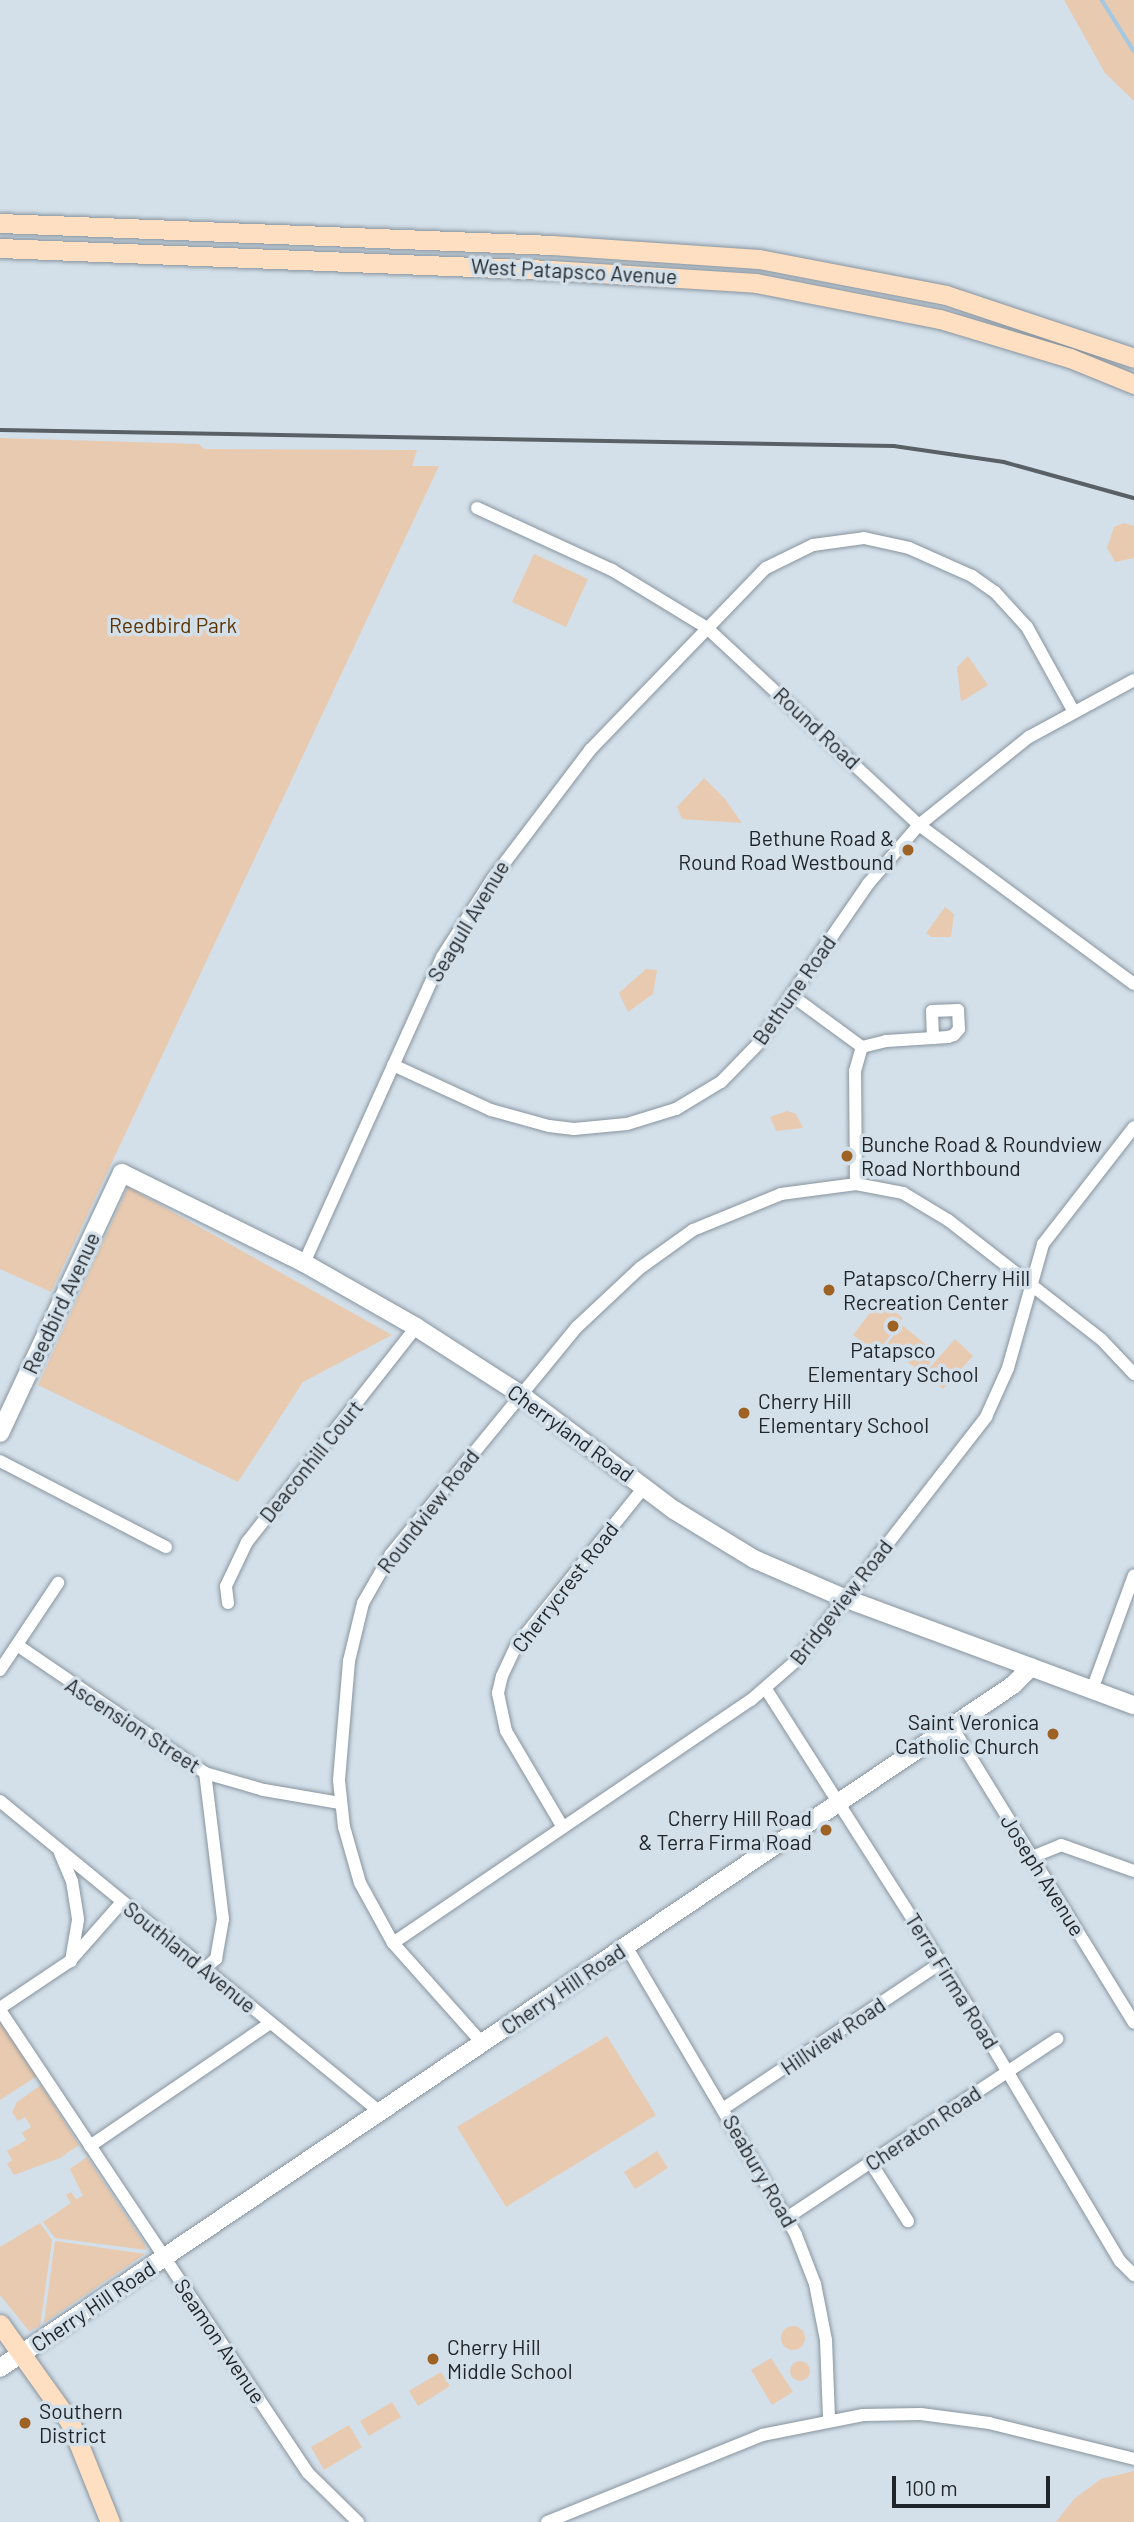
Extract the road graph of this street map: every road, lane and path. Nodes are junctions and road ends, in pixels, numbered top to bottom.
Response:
1 (0, 223) edge
2 (0, 248) edge
3 (1134, 358) edge
4 (1134, 384) edge
5 (477, 508) dead end
6 (707, 628) junction
7 (1134, 680) edge
8 (1074, 712) junction
9 (919, 825) junction
10 (1134, 984) edge
11 (791, 995) junction
12 (933, 1038) dead end
13 (862, 1047) junction
14 (393, 1065) junction
15 (1134, 1127) edge
16 (122, 1173) joint
17 (856, 1184) junction
18 (304, 1263) junction
19 (1028, 1285) junction
20 (416, 1327) junction
21 (1134, 1374) edge
22 (520, 1394) junction
23 (0, 1433) edge
24 (0, 1461) edge
25 (645, 1486) junction
26 (166, 1547) dead end
27 (1133, 1580) edge
28 (58, 1583) dead end
29 (844, 1598) junction
30 (228, 1603) dead end
31 (17, 1645) junction
32 (1031, 1667) junction
33 (0, 1670) edge
34 (766, 1689) junction
35 (1092, 1690) junction
36 (1134, 1704) edge
37 (953, 1727) junction
38 (205, 1773) junction
39 (0, 1801) edge
40 (341, 1802) junction
41 (837, 1803) junction
42 (562, 1826) junction
43 (59, 1849) junction
44 (1032, 1857) junction
45 (1134, 1871) edge
46 (122, 1902) junction
47 (394, 1942) junction
48 (626, 1946) junction
49 (70, 1961) junction
50 (941, 1963) junction
51 (204, 1969) junction
52 (0, 2009) edge
53 (270, 2023) junction
54 (1134, 2023) edge
55 (1058, 2039) dead end
56 (483, 2044) junction
57 (1008, 2072) junction
58 (724, 2108) junction
59 (381, 2113) junction
60 (90, 2146) junction
61 (871, 2163) junction
62 (788, 2217) junction
63 (908, 2221) dead end
64 (164, 2258) junction
65 (1134, 2275) edge
66 (0, 2324) edge
67 (22, 2353) junction
68 (0, 2368) edge
69 (829, 2419) junction
70 (1134, 2459) edge
71 (110, 2522) edge
72 (358, 2522) edge
73 (547, 2522) edge

1 - 3 main road, West Patapsco Avenue
2 - 4 main road, West Patapsco Avenue
5 - 6 street, Round Road
6 - 8 street, Seagull Avenue
6 - 9 street, Round Road
6 - 14 street, Seagull Avenue
7 - 8 street, Bethune Road
8 - 9 street, Bethune Road
9 - 10 street, Round Road
9 - 11 street, Bethune Road
11 - 13 street
11 - 14 street, Bethune Road
12 - 13 street
13 - 17 street
14 - 18 street, Seagull Avenue
15 - 19 street, Bridgeview Road
16 - 18 street, Cherryland Road
16 - 23 street, Reedbird Avenue
17 - 19 street, Roundview Road
17 - 22 street, Roundview Road
18 - 20 street, Cherryland Road
19 - 21 street, Roundview Road
19 - 29 street, Bridgeview Road
20 - 22 street, Cherryland Road
20 - 30 street, Deaconhill Court
22 - 25 street, Cherryland Road
22 - 40 street, Roundview Road
24 - 26 street
25 - 29 street, Cherryland Road
25 - 42 street, Cherrycrest Road
27 - 35 street
28 - 31 street
29 - 32 street, Cherryland Road
29 - 34 street, Bridgeview Road
31 - 33 street
31 - 38 street, Ascension Street
32 - 35 street
32 - 37 street, Cherry Hill Road
34 - 41 street, Terra Firma Road
34 - 42 street, Bridgeview Road
35 - 36 street
37 - 41 street, Cherry Hill Road
37 - 44 street, Joseph Avenue
38 - 40 street, Ascension Street
38 - 51 street
39 - 43 street, Southland Avenue
40 - 47 street, Roundview Road
41 - 48 street, Cherry Hill Road
41 - 50 street, Terra Firma Road
42 - 47 street, Bridgeview Road
43 - 46 street, Southland Avenue
43 - 49 street
44 - 45 street
44 - 54 street, Joseph Avenue
46 - 49 street
46 - 51 street, Southland Avenue
47 - 56 street, Roundview Road
48 - 56 street, Cherry Hill Road
48 - 58 street, Seabury Road
49 - 52 street
50 - 57 street, Terra Firma Road
50 - 58 street, Hillview Road
51 - 53 street, Southland Avenue
52 - 60 street, Seamon Avenue
53 - 59 street, Southland Avenue
53 - 60 street
55 - 57 street, Cheraton Road
56 - 59 street, Cherry Hill Road
57 - 61 street, Cheraton Road
57 - 65 street, Terra Firma Road
58 - 62 street, Seabury Road
59 - 64 street, Cherry Hill Road
60 - 64 street, Seamon Avenue
61 - 62 street, Cheraton Road
61 - 63 street
62 - 69 street, Seabury Road
64 - 67 street, Cherry Hill Road
64 - 72 street, Seamon Avenue
66 - 67 main road
67 - 68 street, Cherry Hill Road
67 - 71 main road
69 - 70 street
69 - 73 street

